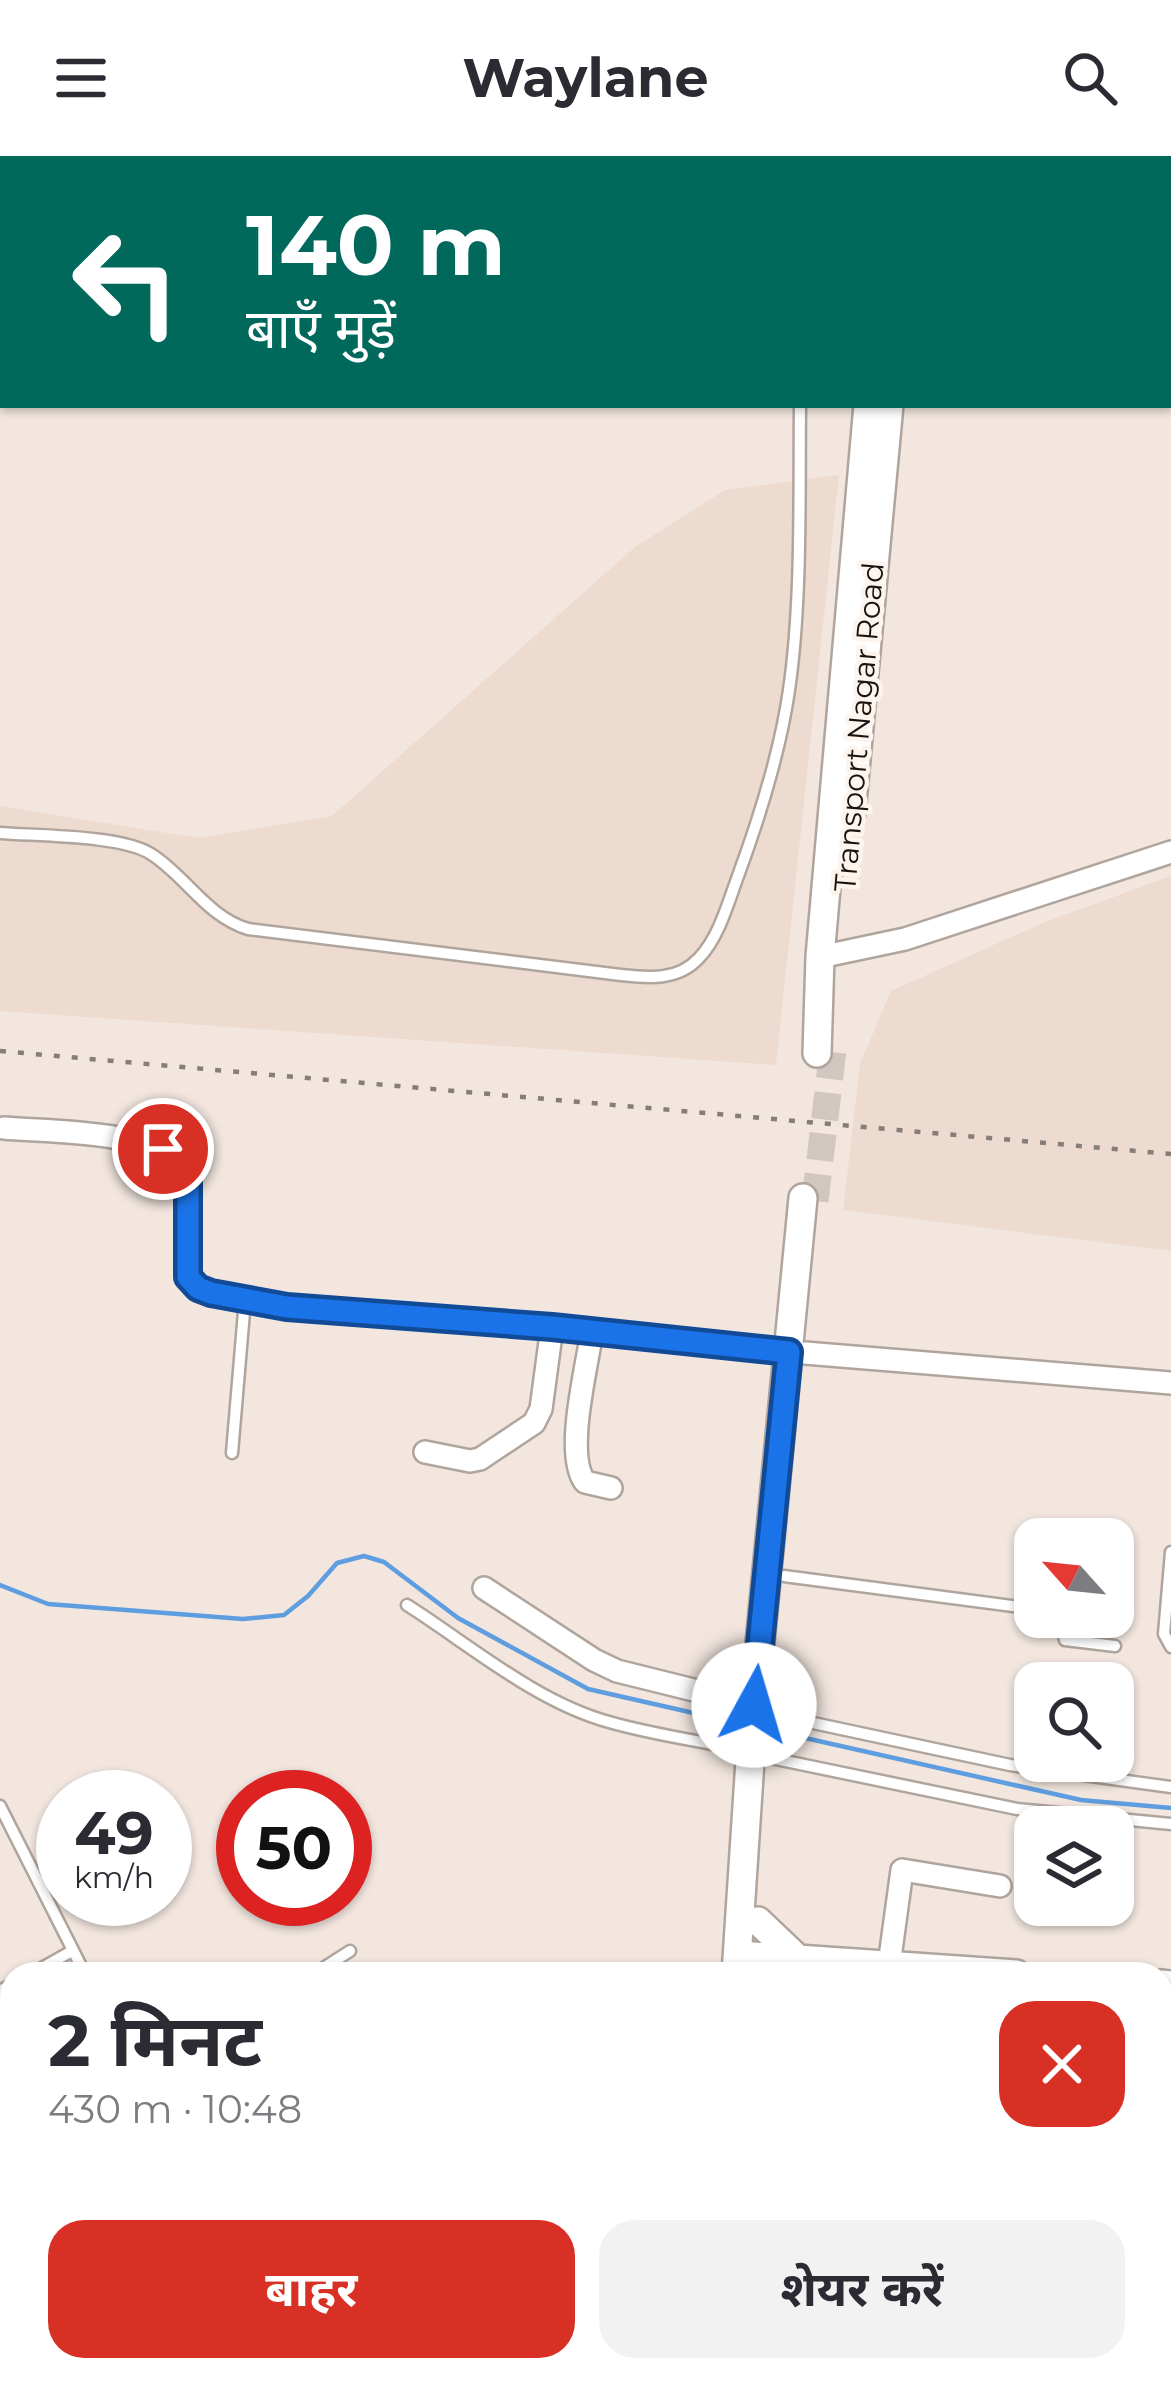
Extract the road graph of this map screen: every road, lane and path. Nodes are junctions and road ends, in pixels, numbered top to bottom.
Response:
1 (800, 408) edge
2 (868, 408) edge
3 (889, 408) edge
4 (0, 833) edge
5 (1171, 852) edge
6 (829, 957) junction
7 (825, 1052) tunnel mouth
8 (4, 1128) dead end
9 (809, 1199) tunnel mouth
10 (245, 1300) junction
11 (552, 1327) junction
12 (592, 1331) junction
13 (797, 1353) junction
14 (1171, 1384) edge
15 (424, 1452) dead end
16 (232, 1453) dead end
17 (611, 1488) dead end
18 (1171, 1552) edge
19 (784, 1576) junction
20 (484, 1588) dead end
21 (407, 1604) dead end
22 (1014, 1607) edge
23 (1064, 1638) edge
24 (1115, 1646) dead end
25 (1171, 1647) edge
26 (762, 1713) junction
27 (758, 1751) junction
28 (1171, 1787) edge
29 (0, 1806) edge
30 (1171, 1824) edge
31 (1000, 1886) dead end
32 (758, 1921) junction
33 (350, 1951) dead end
34 (72, 1952) junction
35 (798, 1959) junction
36 (53, 1962) edge
37 (78, 1962) edge
38 (333, 1962) edge
39 (746, 1962) edge
40 (747, 1962) edge
41 (772, 1962) edge
42 (844, 1962) edge
43 (889, 1962) edge

1 - 4 lane
2 - 6 main road, Transport Nagar Road
3 - 6 main road, Transport Nagar Road
5 - 6 street
6 - 7 main road, Transport Nagar Road
8 - 10 street
9 - 13 main road
10 - 11 street
10 - 16 lane
11 - 12 street
11 - 15 street
12 - 13 street
12 - 17 street
13 - 14 street
13 - 19 main road
13 - 26 main road
18 - 25 lane
19 - 22 lane
19 - 26 main road
20 - 26 street
21 - 27 lane
23 - 24 lane
26 - 27 main road
26 - 28 lane
27 - 30 lane
27 - 32 main road
27 - 39 main road
29 - 34 lane
31 - 43 street
32 - 35 main road
32 - 40 main road
33 - 38 lane
34 - 36 lane
34 - 37 lane
35 - 41 main road
35 - 42 main road

